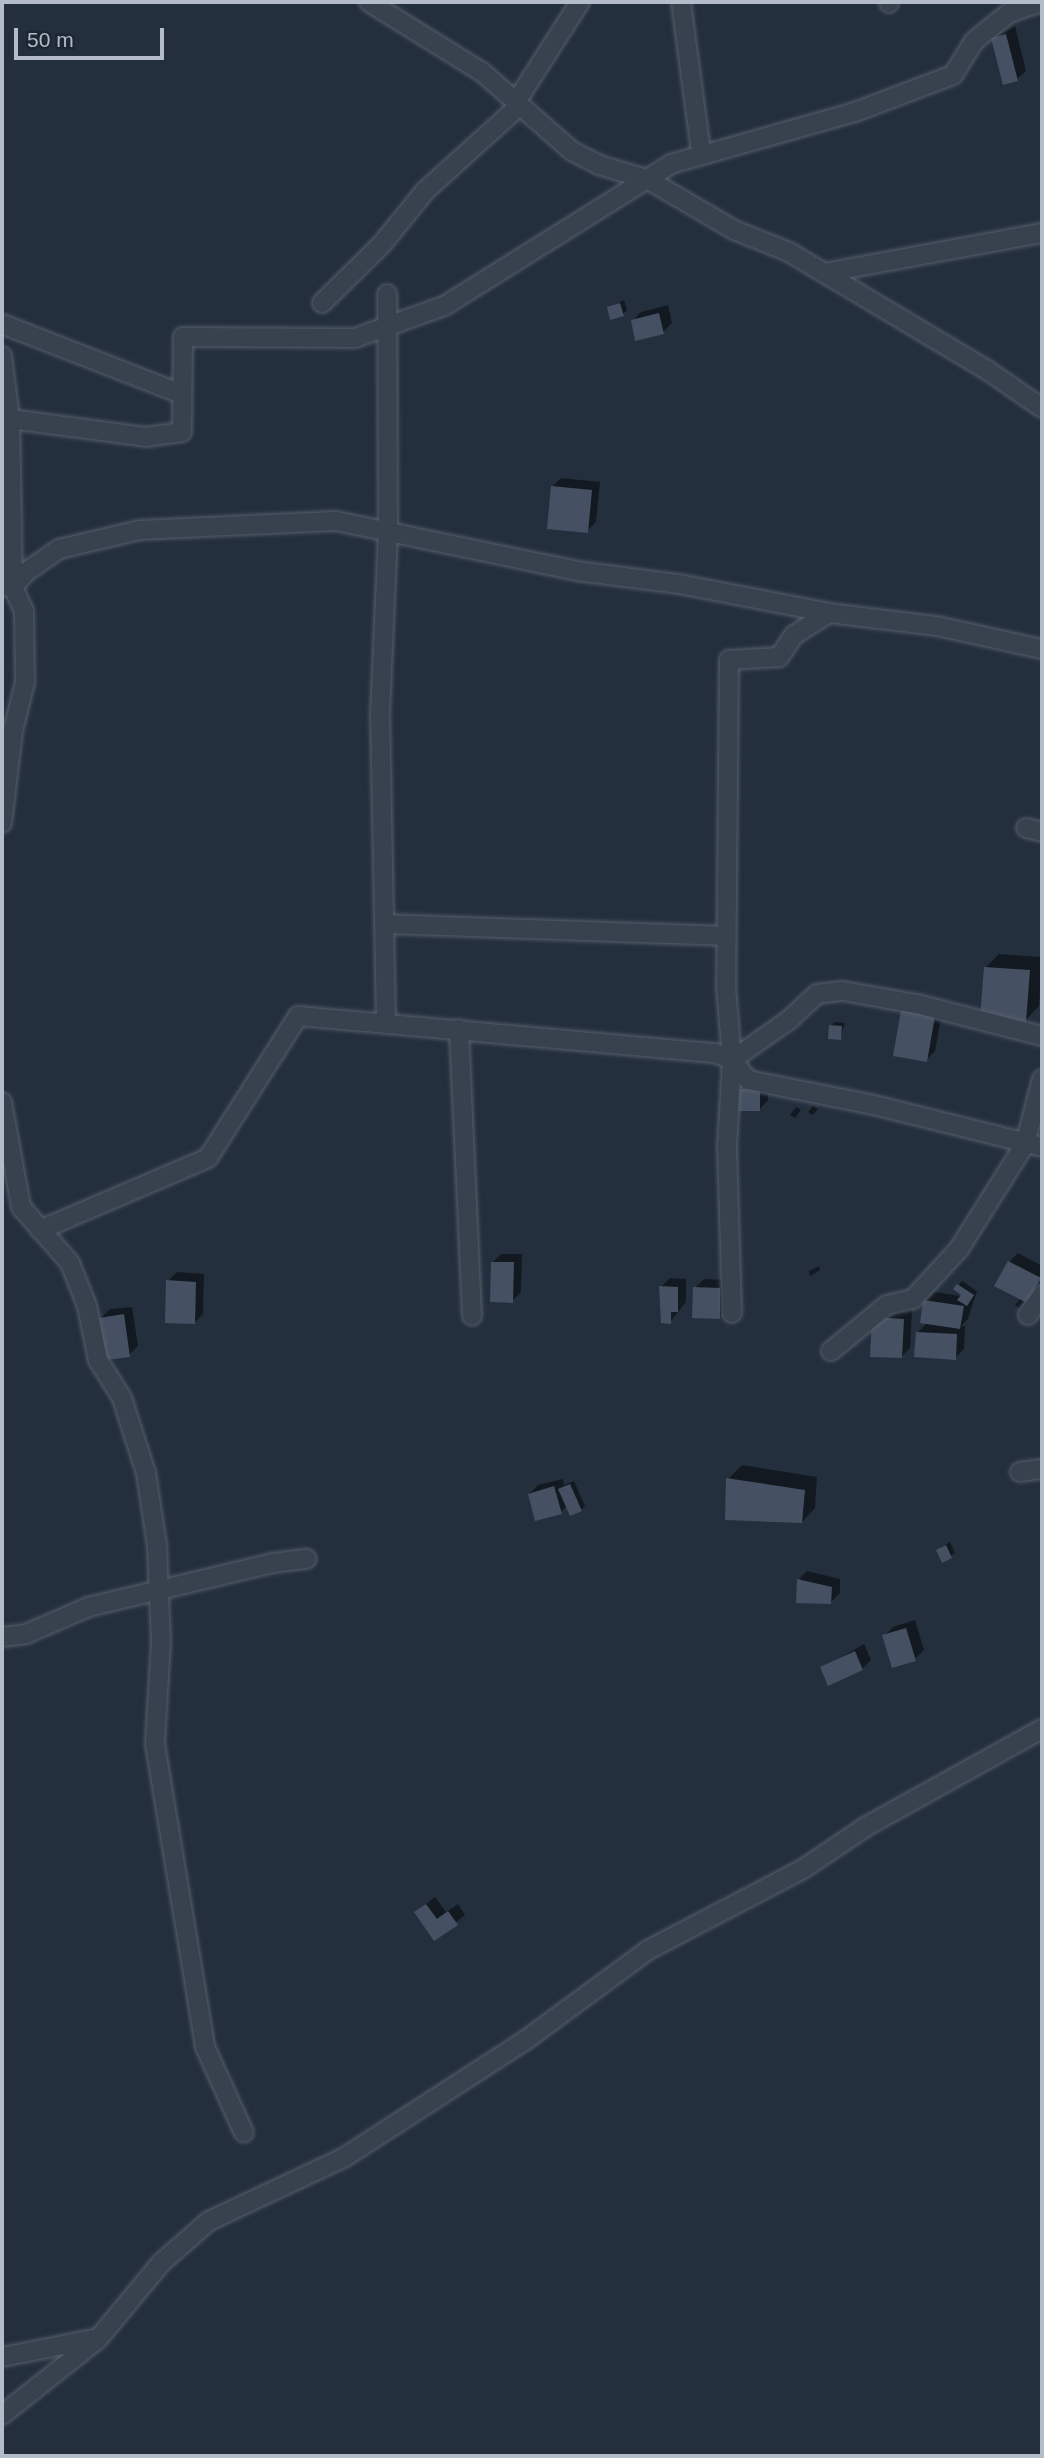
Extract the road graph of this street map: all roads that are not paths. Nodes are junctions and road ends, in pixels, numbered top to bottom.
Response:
1 (369, 2) edge
2 (580, 2) edge
3 (681, 2) edge
4 (1041, 2) edge
5 (517, 104) junction
6 (701, 152) junction
7 (647, 179) junction
8 (1042, 233) edge
9 (824, 273) junction
10 (387, 294) dead end
11 (322, 303) dead end
12 (2, 324) edge
13 (2, 358) edge
14 (181, 394) junction
15 (1042, 408) edge
16 (10, 419) junction
17 (7, 506) edge
18 (388, 532) junction
19 (7, 587) edge
20 (830, 613) junction
21 (1042, 649) edge
22 (7, 737) edge
23 (2, 823) edge
24 (386, 924) junction
25 (726, 936) junction
26 (386, 1023) junction
27 (459, 1029) junction
28 (1042, 1036) edge
29 (732, 1060) junction
30 (1042, 1079) edge
31 (2, 1102) edge
32 (1034, 1145) edge
33 (40, 1230) junction
34 (1042, 1295) edge
35 (732, 1313) dead end
36 (1028, 1315) dead end
37 (472, 1316) dead end
38 (831, 1351) dead end
39 (1042, 1469) edge
40 (1020, 1472) dead end
41 (307, 1559) dead end
42 (159, 1592) junction
43 (2, 1637) edge
44 (1042, 1729) edge
45 (244, 2133) dead end
46 (98, 2339) junction
47 (2, 2357) edge
48 (2, 2415) edge

1 - 5 street
2 - 5 street
3 - 6 street
4 - 6 street
5 - 7 street
5 - 11 street
6 - 7 street
7 - 9 street
7 - 14 street
8 - 9 street
9 - 15 street
10 - 18 street
12 - 14 street
13 - 16 street
14 - 16 street
16 - 17 street
17 - 19 street
18 - 19 street
18 - 20 street
18 - 24 street
19 - 22 street
20 - 21 street
20 - 25 street
22 - 23 street
24 - 25 street
24 - 26 street
25 - 29 street
26 - 27 street
26 - 33 street
27 - 29 street
27 - 37 street
28 - 29 street
29 - 32 street
29 - 35 street
30 - 32 street
31 - 33 street
32 - 38 street
33 - 42 street
34 - 36 street
39 - 40 street
41 - 42 street
42 - 43 street
42 - 45 street
44 - 46 street
46 - 47 street
46 - 48 street

